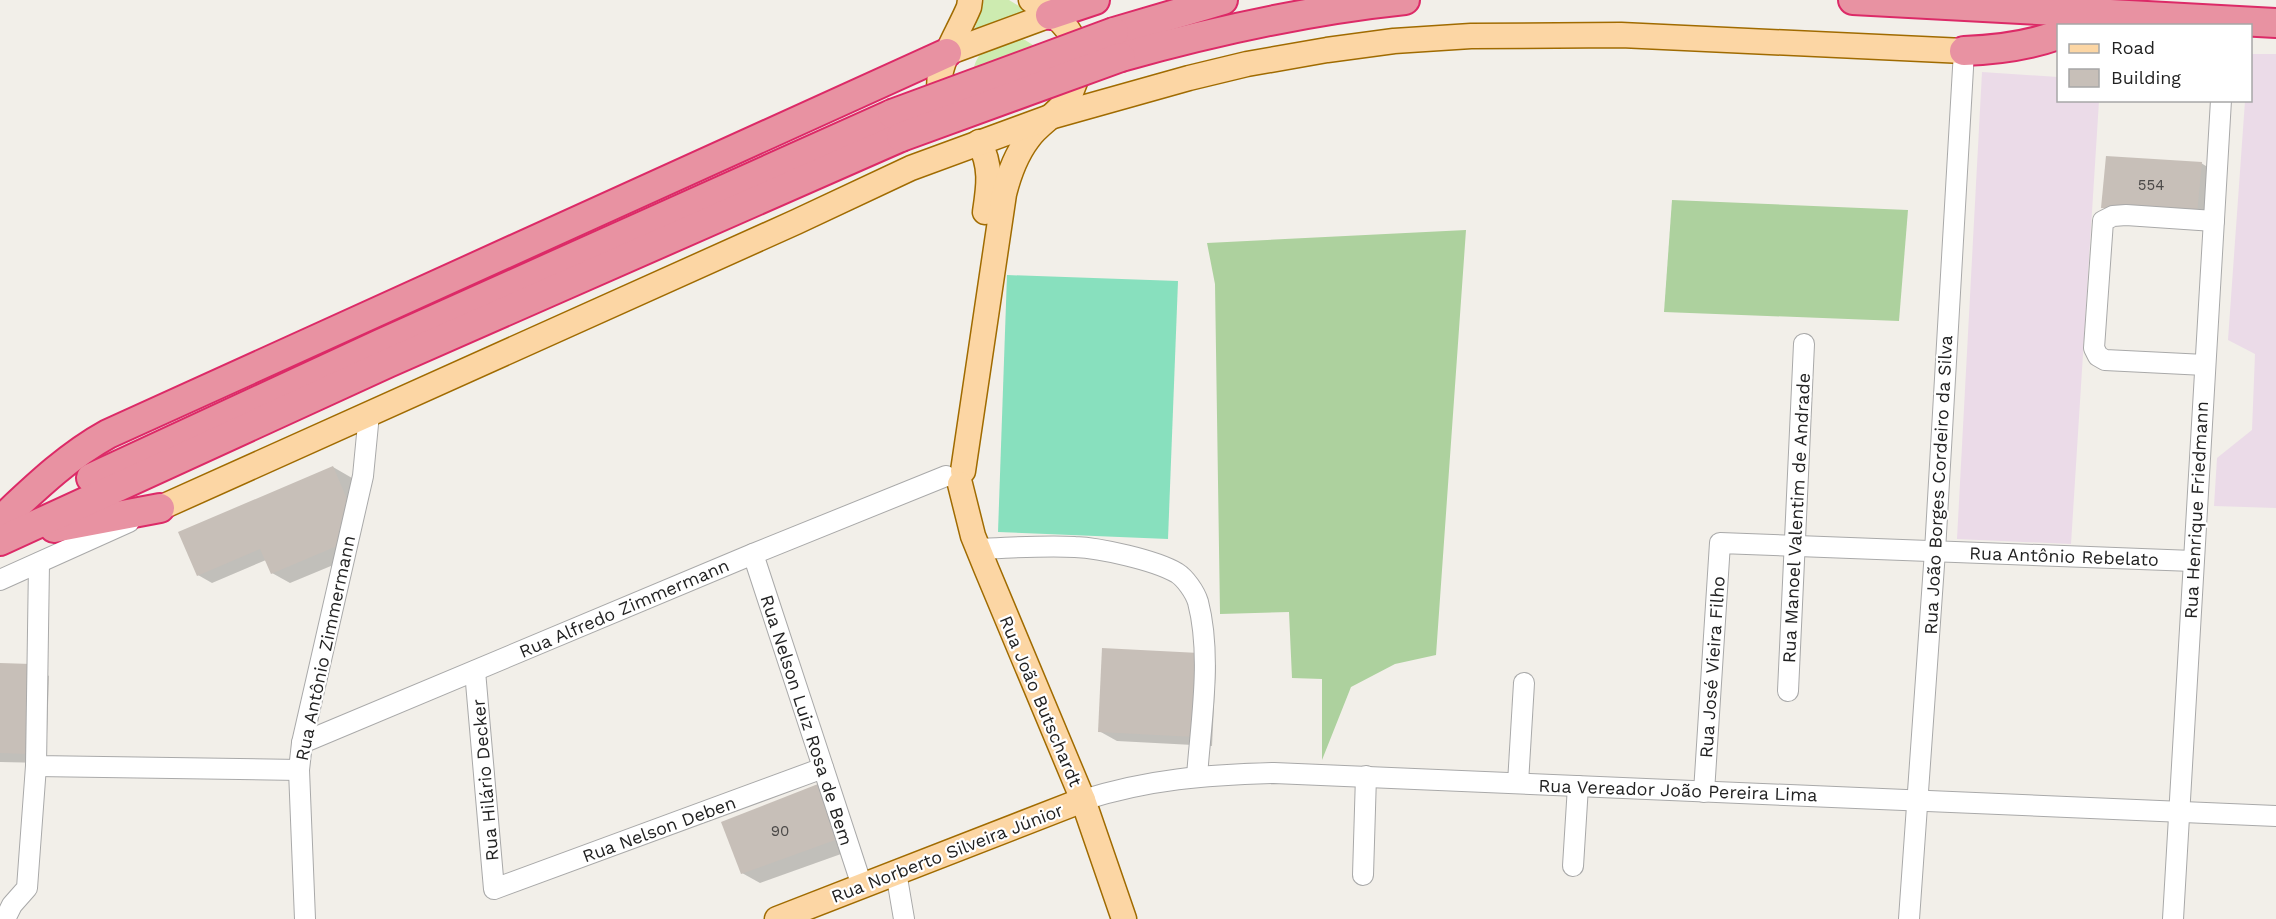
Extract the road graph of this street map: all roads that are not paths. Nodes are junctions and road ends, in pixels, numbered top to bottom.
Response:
1 (1223, 0) edge
2 (1405, 0) edge
3 (1852, 0) edge
4 (1087, 2) edge
5 (1043, 5) edge
6 (967, 9) edge
7 (2113, 13) junction
8 (2226, 23) edge
9 (2276, 23) edge
10 (2088, 24) edge
11 (2057, 35) edge
12 (1117, 44) junction
13 (1964, 51) junction
14 (937, 57) junction
15 (2221, 102) edge
16 (1050, 117) junction
17 (979, 142) junction
18 (940, 156) junction
19 (989, 170) junction
20 (2214, 221) junction
21 (1804, 344) dead end
22 (2205, 365) junction
23 (369, 414) junction
24 (954, 476) junction
25 (160, 508) junction
26 (3, 529) edge
27 (1720, 543) joint
28 (1794, 546) junction
29 (978, 549) junction
30 (1935, 551) junction
31 (753, 554) junction
32 (2193, 561) junction
33 (39, 563) junction
34 (0, 580) edge
35 (475, 671) junction
36 (1524, 683) dead end
37 (1788, 691) dead end
38 (302, 744) junction
39 (36, 766) junction
40 (823, 768) junction
41 (300, 770) junction
42 (1197, 776) junction
43 (1366, 776) junction
44 (1518, 783) junction
45 (1578, 786) junction
46 (1704, 792) junction
47 (1083, 800) junction
48 (1918, 800) junction
49 (2179, 812) junction
50 (2276, 816) edge
51 (1573, 866) dead end
52 (896, 872) junction
53 (1363, 875) dead end
54 (862, 886) junction
55 (494, 889) joint
56 (5, 919) edge
57 (304, 919) edge
58 (777, 919) edge
59 (904, 919) edge
60 (1124, 919) edge
61 (1909, 919) edge
62 (2173, 919) edge

1 - 12 highway
2 - 12 highway
3 - 7 highway
4 - 5 highway
5 - 14 main road
5 - 16 main road
6 - 14 main road
7 - 8 highway
7 - 10 highway
8 - 9 highway
11 - 13 highway
12 - 26 highway, bridge
13 - 16 main road
13 - 30 street, Rua João Borges Cordeiro da Silva
14 - 17 main road
14 - 26 highway
15 - 20 street, Rua Henrique Friedmann
16 - 17 main road
16 - 24 main road, Rua João Butschardt
17 - 18 main road
17 - 19 main road, Rua João Butschardt
18 - 19 main road
18 - 23 main road
19 - 24 main road, Rua João Butschardt
20 - 22 street, Rua Henrique Friedmann
20 - 22 street
21 - 28 street, Rua Manoel Valentim de Andrade
22 - 32 street, Rua Henrique Friedmann
23 - 25 main road
23 - 38 street, Rua Antônio Zimmermann
24 - 29 main road, Rua João Butschardt
24 - 31 street, Rua Alfredo Zimmermann
25 - 26 highway
25 - 33 street
27 - 28 street, Rua Antônio Rebelato
27 - 46 street, Rua José Vieira Filho
28 - 30 street, Rua Antônio Rebelato
28 - 37 street, Rua Manoel Valentim de Andrade
29 - 42 street
29 - 47 main road, Rua João Butschardt
30 - 32 street, Rua Antônio Rebelato
30 - 48 street, Rua João Borges Cordeiro da Silva
31 - 35 street, Rua Alfredo Zimmermann
31 - 40 street, Rua Nelson Luiz Rosa de Bem
32 - 49 street, Rua Henrique Friedmann
33 - 34 street
33 - 39 street
35 - 38 street, Rua Alfredo Zimmermann
35 - 55 street, Rua Hilário Decker
36 - 44 street
38 - 41 street, Rua Antônio Zimmermann
39 - 41 street
39 - 56 street
40 - 54 street, Rua Nelson Luiz Rosa de Bem
40 - 55 street, Rua Nelson Deben
41 - 57 street, Rua Antônio Zimmermann
42 - 43 street, Rua Vereador João Pereira Lima
42 - 47 street, Rua Vereador João Pereira Lima
43 - 44 street, Rua Vereador João Pereira Lima
43 - 53 street
44 - 45 street, Rua Vereador João Pereira Lima
45 - 46 street, Rua Vereador João Pereira Lima
45 - 51 street
46 - 48 street, Rua Vereador João Pereira Lima
47 - 52 main road, Rua Norberto Silveira Júnior
47 - 60 main road, Rua João Butschardt
48 - 49 street, Rua Vereador João Pereira Lima
48 - 61 street, Rua João Borges Cordeiro da Silva
49 - 50 street, Rua Vereador João Pereira Lima
49 - 62 street, Rua Henrique Friedmann
52 - 54 main road, Rua Norberto Silveira Júnior
52 - 59 street
54 - 58 main road, Rua Norberto Silveira Júnior

